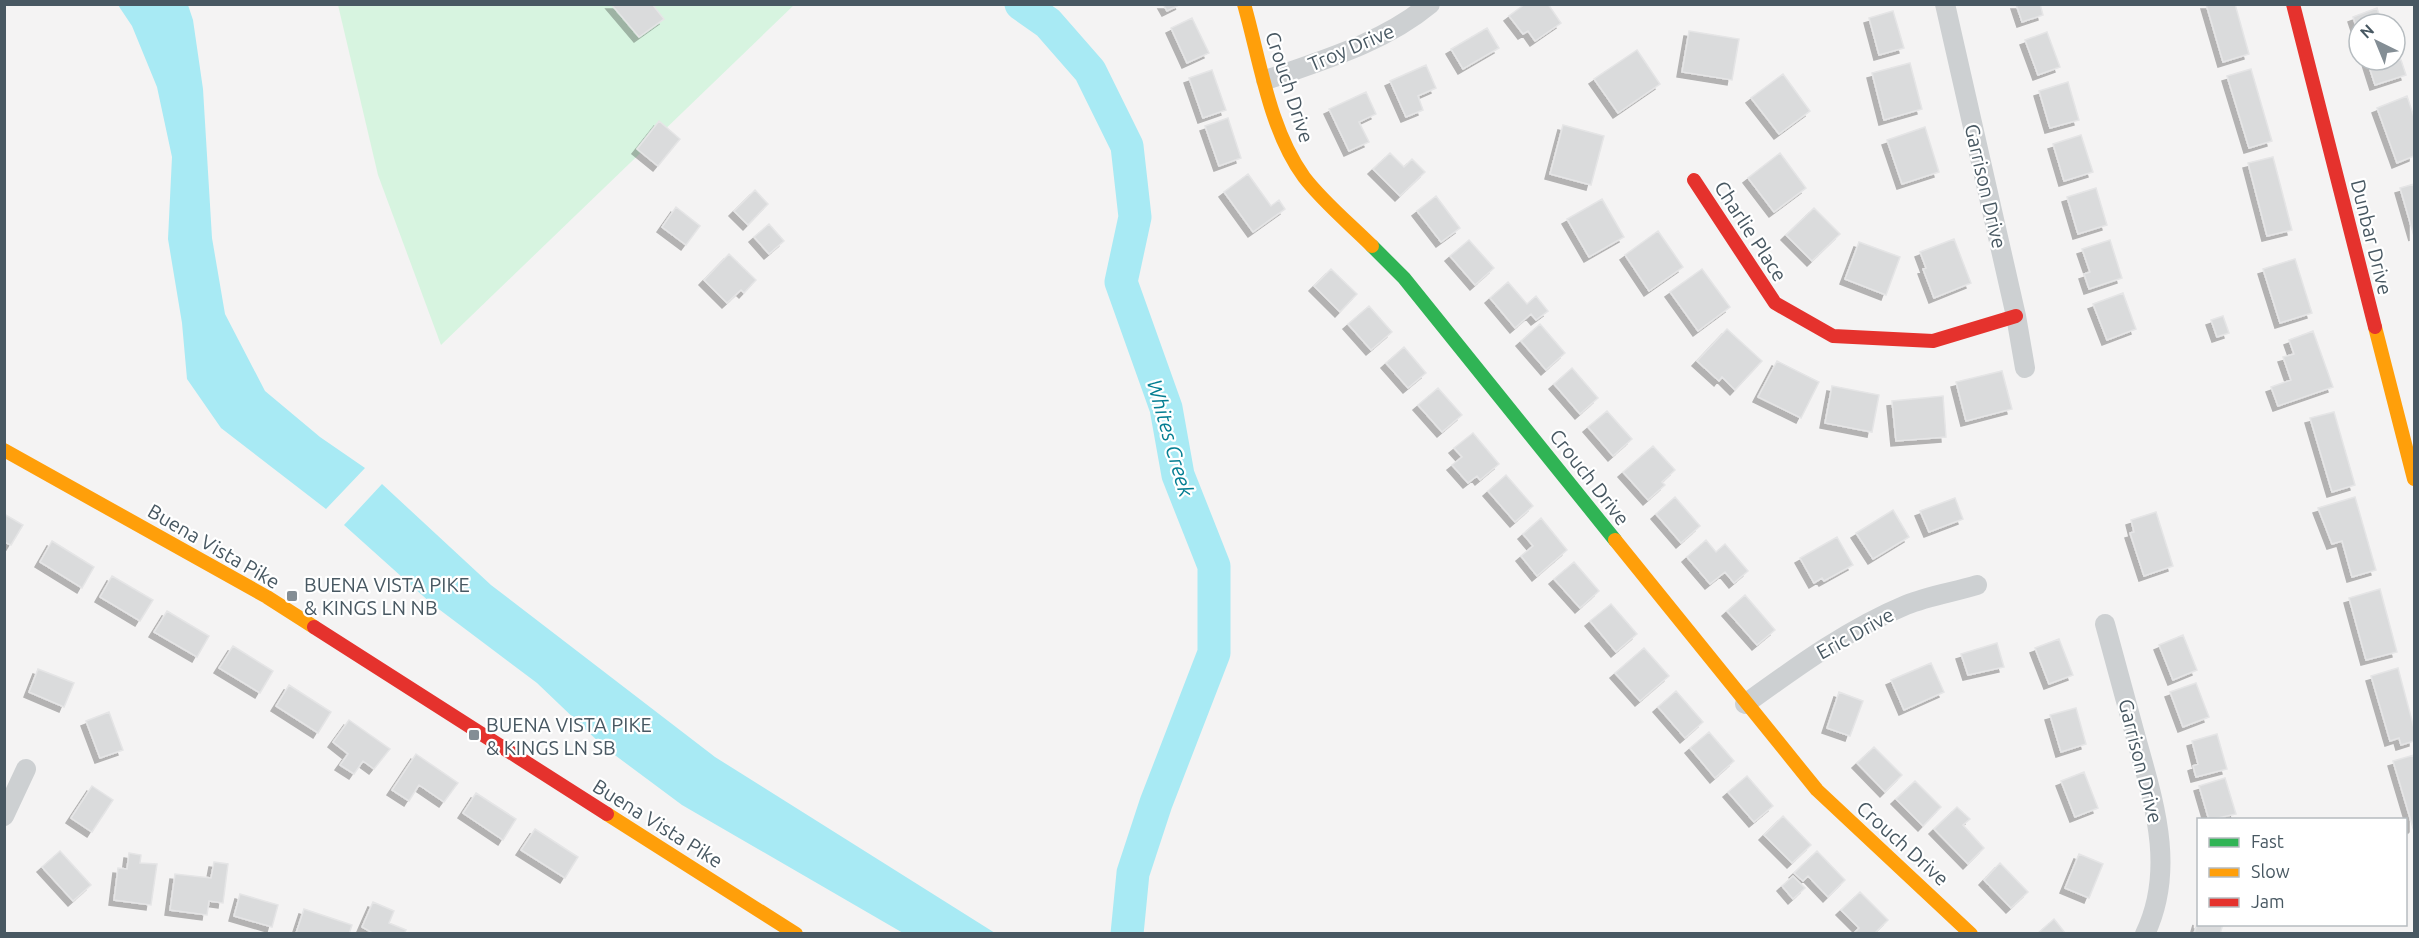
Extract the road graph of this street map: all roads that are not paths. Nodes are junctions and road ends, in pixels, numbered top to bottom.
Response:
1 (1244, 4) edge
2 (1430, 4) edge
3 (1945, 4) edge
4 (2293, 4) edge
5 (1266, 80) junction
6 (1694, 180) dead end
7 (2016, 316) junction
8 (2025, 368) dead end
9 (4, 450) edge
10 (2415, 480) edge
11 (1977, 585) dead end
12 (2105, 624) dead end
13 (1745, 704) junction
14 (26, 769) dead end
15 (4, 816) edge
16 (796, 933) edge
17 (1971, 933) edge
18 (2145, 933) edge

1 - 5 street, Crouch Drive
2 - 5 street, Troy Drive
3 - 7 street, Garrison Drive
4 - 10 street, Dunbar Drive
5 - 13 street, Crouch Drive
6 - 7 street, Charlie Place
7 - 8 street, Garrison Drive
9 - 16 street, Buena Vista Pike
11 - 13 street, Eric Drive
12 - 18 street, Garrison Drive
13 - 17 street, Crouch Drive
14 - 15 street

